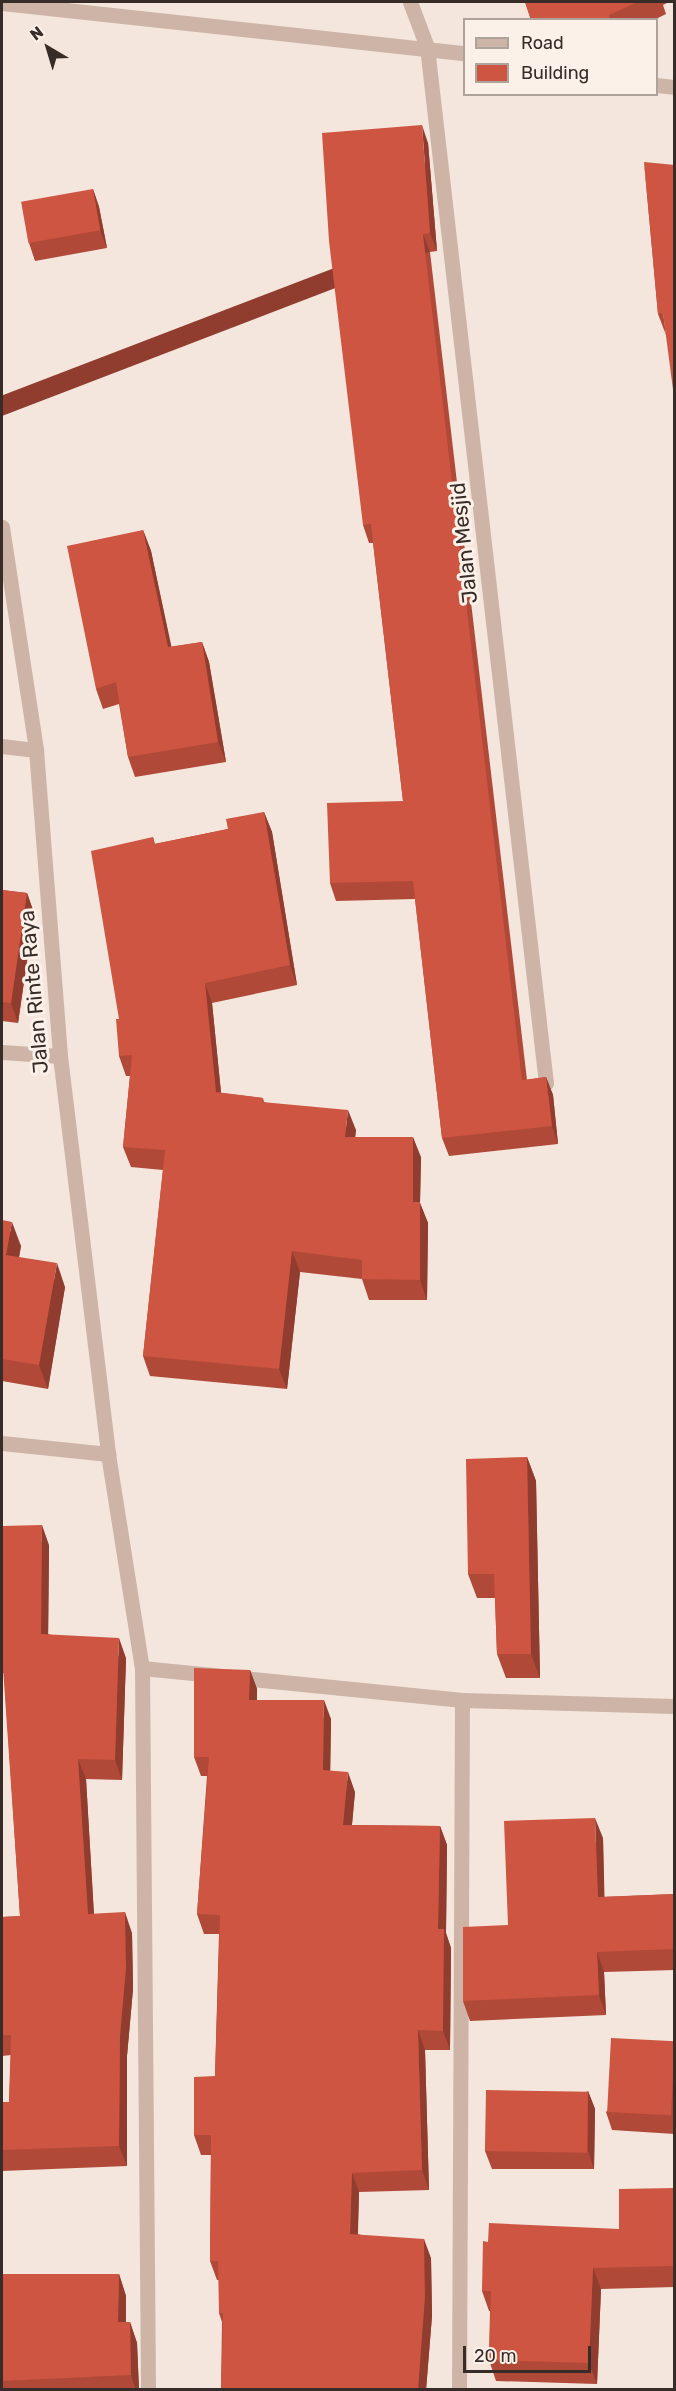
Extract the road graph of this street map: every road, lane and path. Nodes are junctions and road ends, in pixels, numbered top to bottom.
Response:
1 (410, 2) edge
2 (2, 3) edge
3 (428, 46) junction
4 (463, 53) edge
5 (658, 85) edge
6 (675, 87) edge
7 (2, 527) edge
8 (2, 746) edge
9 (36, 750) junction
10 (2, 1052) edge
11 (60, 1056) junction
12 (546, 1083) edge
13 (2, 1443) edge
14 (108, 1454) junction
15 (142, 1668) junction
16 (462, 1700) junction
17 (675, 1706) edge
18 (148, 2390) edge
19 (459, 2390) edge

1 - 3 street, Jalan Mesjid
2 - 3 street
3 - 4 street
3 - 12 street, Jalan Mesjid
5 - 6 street
7 - 9 street, Jalan Rinte Raya
8 - 9 street
9 - 11 street, Jalan Rinte Raya
10 - 11 street
11 - 14 street, Jalan Rinte Raya
13 - 14 street
14 - 15 street, Jalan Rinte Raya
15 - 16 street
15 - 18 street, Jalan Rinte Raya
16 - 17 street
16 - 19 street

